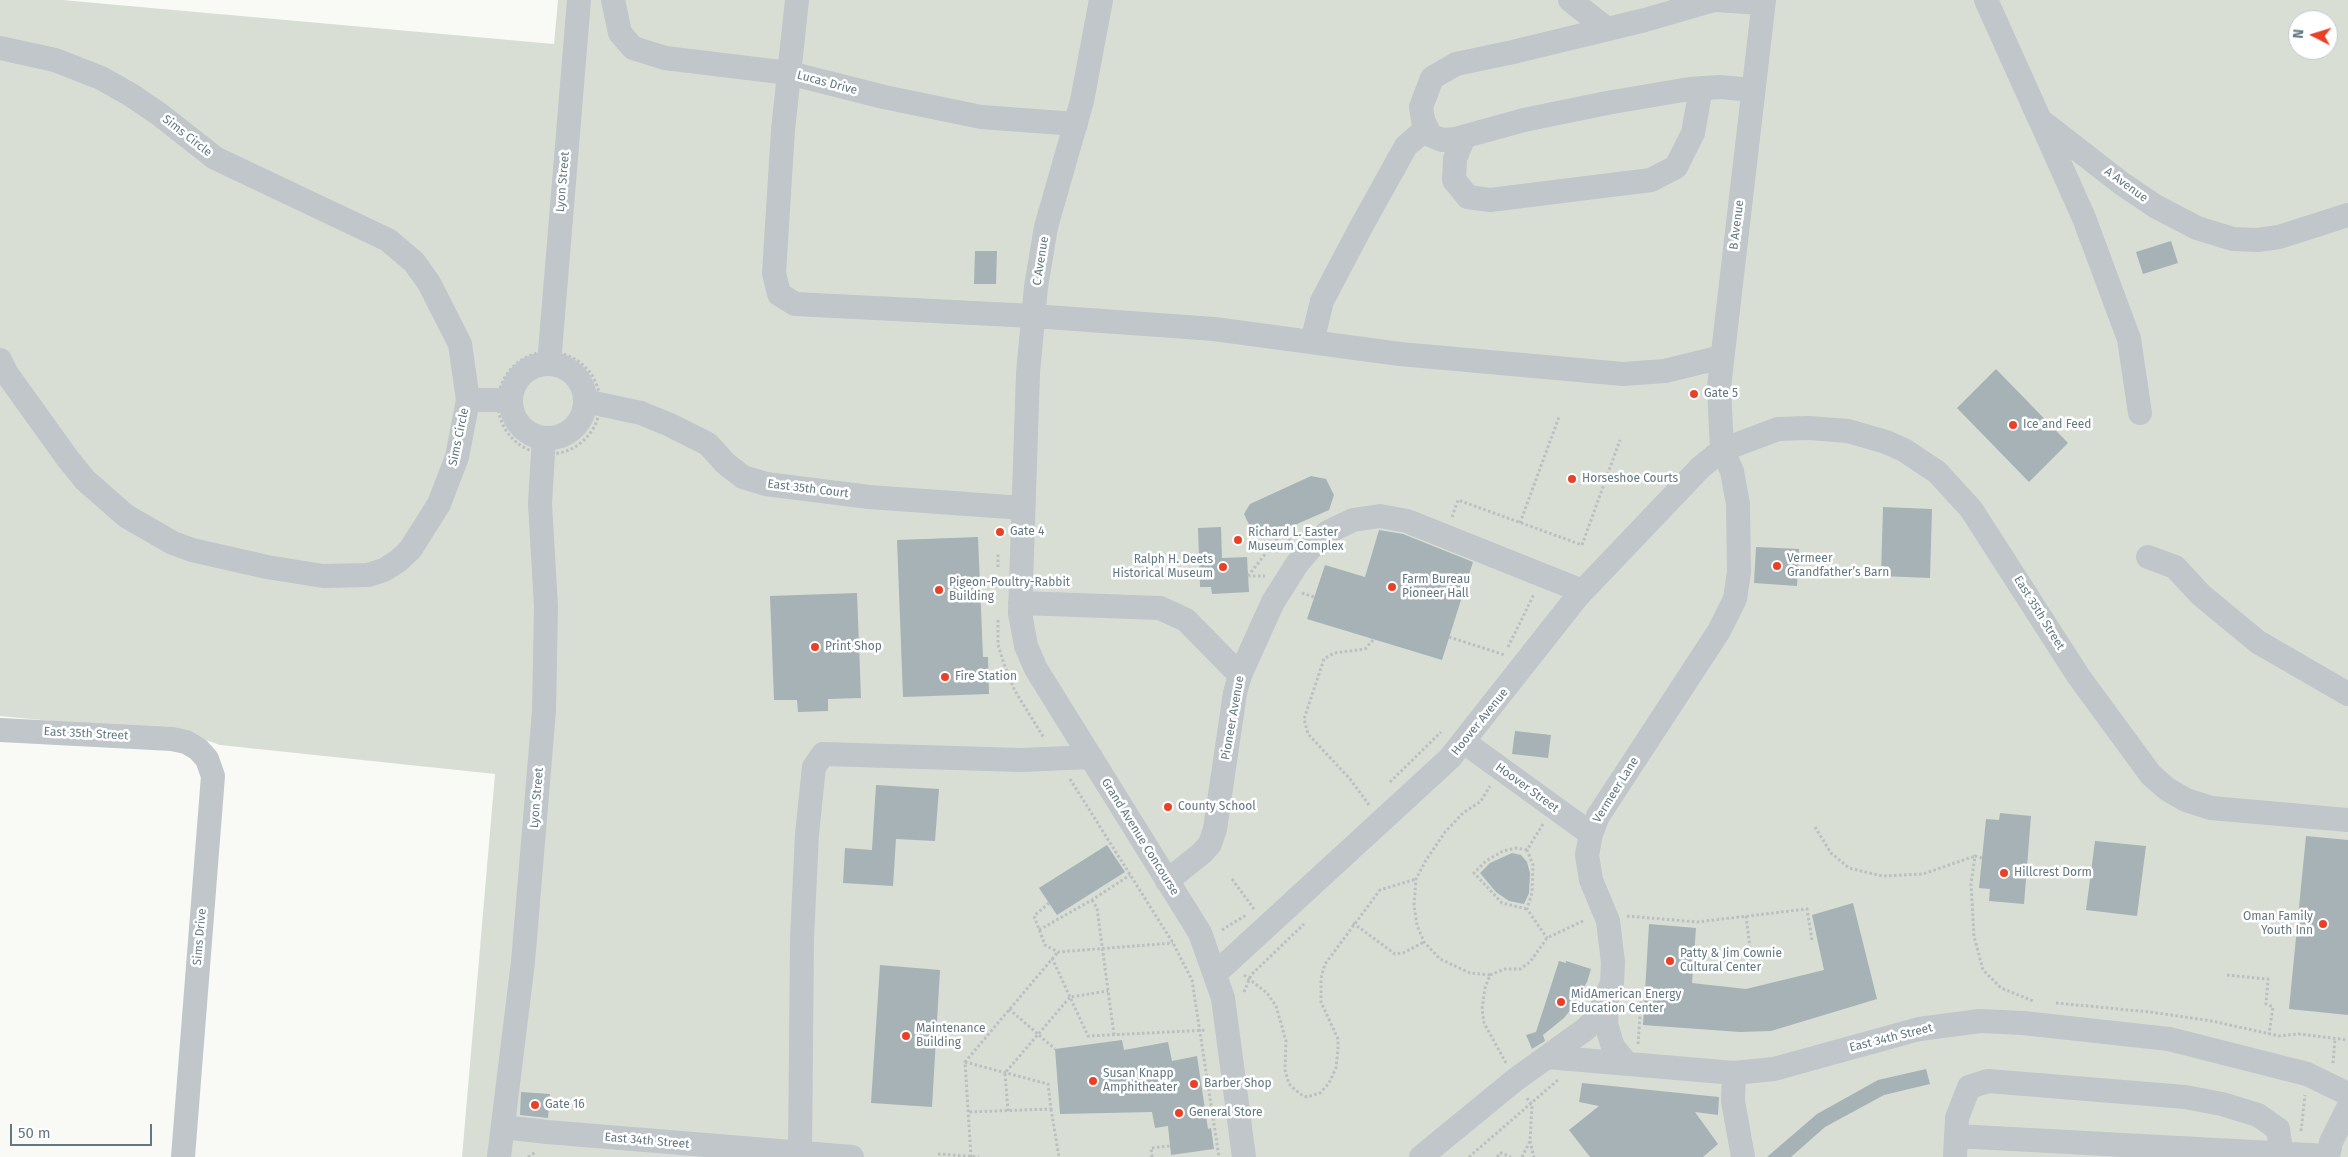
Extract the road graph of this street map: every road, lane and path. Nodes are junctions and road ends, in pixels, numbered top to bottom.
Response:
1 (579, 0) edge
2 (612, 0) edge
3 (797, 0) edge
4 (1101, 0) edge
5 (1570, 0) edge
6 (1986, 0) edge
7 (1763, 1) edge
8 (1607, 29) junction
9 (0, 48) edge
10 (789, 72) junction
11 (1701, 88) junction
12 (1752, 90) junction
13 (2040, 120) junction
14 (1076, 124) junction
15 (1427, 128) junction
16 (1464, 137) junction
17 (2348, 216) edge
18 (1034, 316) junction
19 (1312, 342) junction
20 (1722, 357) junction
21 (549, 358) junction
22 (0, 360) edge
23 (468, 400) junction
24 (505, 400) junction
25 (592, 403) junction
26 (2140, 413) dead end
27 (1559, 417) dead end
28 (1620, 440) dead end
29 (543, 446) junction
30 (1722, 450) junction
31 (1022, 518) junction
32 (1520, 523) junction
33 (1285, 529) dead end
34 (1445, 536) junction
35 (998, 553) dead end
36 (2148, 557) dead end
37 (998, 571) dead end
38 (1248, 576) dead end
39 (1542, 576) junction
40 (1582, 592) junction
41 (1020, 603) junction
42 (998, 618) dead end
43 (1449, 637) dead end
44 (1374, 639) dead end
45 (1505, 655) junction
46 (1500, 662) dead end
47 (1240, 675) junction
48 (2348, 694) edge
49 (0, 730) edge
50 (1442, 731) dead end
51 (172, 739) joint
52 (1464, 742) junction
53 (1091, 757) junction
54 (1057, 759) junction
55 (1501, 769) junction
56 (1388, 783) dead end
57 (1375, 796) dead end
58 (1554, 807) junction
59 (1361, 810) dead end
60 (1375, 812) junction
61 (2348, 820) edge
62 (1815, 827) dead end
63 (1591, 834) junction
64 (1527, 850) junction
65 (1974, 856) junction
66 (1982, 858) dead end
67 (1130, 875) junction
68 (1232, 879) dead end
69 (1416, 879) junction
70 (1167, 880) junction
71 (1092, 900) junction
72 (1261, 902) dead end
73 (1049, 903) dead end
74 (1254, 909) junction
75 (1527, 909) junction
76 (1604, 914) junction
77 (1746, 916) junction
78 (1353, 923) junction
79 (1304, 924) dead end
80 (1039, 930) junction
81 (1547, 938) junction
82 (1812, 940) dead end
83 (1203, 942) junction
84 (1424, 942) junction
85 (1173, 943) junction
86 (1750, 947) dead end
87 (1102, 949) junction
88 (1058, 952) junction
89 (1179, 956) junction
90 (1052, 958) junction
91 (1222, 967) junction
92 (1490, 975) junction
93 (2227, 975) dead end
94 (1249, 979) junction
95 (1108, 991) junction
96 (1607, 994) junction
97 (1070, 997) junction
98 (1243, 998) dead end
99 (2036, 1002) dead end
100 (1009, 1009) junction
101 (1227, 1025) junction
102 (1200, 1031) junction
103 (1038, 1034) junction
104 (2269, 1034) dead end
105 (1114, 1035) junction
106 (1055, 1049) dead end
107 (1547, 1057) junction
108 (1580, 1060) junction
109 (965, 1062) junction
110 (1627, 1064) junction
111 (1005, 1073) junction
112 (1734, 1073) junction
113 (2307, 1074) junction
114 (1515, 1080) junction
115 (2348, 1094) edge
116 (1532, 1105) junction
117 (2348, 1108) edge
118 (1051, 1109) junction
119 (1008, 1111) junction
120 (968, 1112) junction
121 (503, 1126) junction
122 (1530, 1141) junction
123 (1170, 1146) dead end
124 (1956, 1147) edge
125 (800, 1154) junction
126 (938, 1154) dead end
127 (2287, 1155) edge
128 (971, 1156) edge
129 (183, 1157) edge
130 (499, 1157) edge
131 (852, 1157) edge
132 (979, 1157) edge
133 (1059, 1157) edge
134 (1152, 1157) edge
135 (1220, 1157) edge
136 (1244, 1157) edge
137 (1421, 1157) edge
138 (1469, 1157) edge
139 (1498, 1157) edge
140 (1511, 1157) edge
141 (1522, 1157) edge
142 (1534, 1157) edge
143 (1743, 1157) edge
144 (2328, 1157) edge

1 - 21 street, Lyon Street
2 - 10 street, Lucas Drive
3 - 10 street
4 - 14 street, C Avenue
5 - 8 street
6 - 13 street, A Avenue
7 - 8 street
7 - 12 street, B Avenue
8 - 15 street
9 - 23 street, Sims Circle
10 - 14 street, Lucas Drive
10 - 18 street
11 - 12 street
11 - 16 street
11 - 16 street
12 - 20 street, B Avenue
13 - 17 street, A Avenue
13 - 26 street
14 - 18 street, C Avenue
15 - 16 street
15 - 19 street
18 - 19 street
18 - 31 street, C Avenue
19 - 20 street
20 - 30 street, B Avenue
21 - 24 street
21 - 24 path
21 - 25 street
21 - 25 path
22 - 23 street, Sims Circle
23 - 24 street
24 - 29 street
24 - 29 path
25 - 29 street
25 - 29 path
25 - 31 street, East 35th Court
27 - 32 path
28 - 32 path
29 - 121 street, Lyon Street
30 - 40 street, Hoover Avenue
30 - 61 street, East 35th Street
30 - 63 street, Vermeer Lane
31 - 41 street, Grand Avenue Concourse
32 - 34 path
33 - 38 path
34 - 39 street, Pioneer Avenue
34 - 47 street, Pioneer Avenue
35 - 37 path
36 - 48 street
39 - 40 street, Pioneer Avenue
39 - 45 path
40 - 52 street, Hoover Avenue
41 - 47 street
41 - 53 street, Grand Avenue Concourse
42 - 54 path
43 - 45 path
44 - 60 path
45 - 46 path
47 - 70 street, Pioneer Avenue
49 - 51 street, East 35th Street
50 - 56 path
51 - 129 street, Sims Drive
52 - 55 street, Hoover Street
52 - 60 street, Hoover Avenue
53 - 54 street
53 - 70 street, Grand Avenue Concourse
54 - 67 path
54 - 125 street
55 - 58 street, Hoover Street
55 - 69 path
57 - 60 path
58 - 63 street, Hoover Street
58 - 64 path
59 - 60 path
60 - 91 street, Hoover Avenue
62 - 65 path
63 - 76 street, Vermeer Lane
64 - 75 path
64 - 75 path
65 - 66 path
65 - 99 path
67 - 71 path
67 - 85 path
68 - 74 path
69 - 78 path
69 - 84 path
70 - 83 street, Grand Avenue Concourse
71 - 80 path
71 - 87 path
72 - 74 path
73 - 80 path
74 - 83 path
75 - 81 path
76 - 77 path
76 - 81 path
76 - 96 street, Vermeer Lane
77 - 82 path
77 - 86 path
78 - 84 path
78 - 94 path
79 - 94 path
80 - 88 path
81 - 92 path
83 - 89 path
83 - 91 street, Grand Avenue Concourse
84 - 92 path
85 - 87 path
85 - 89 path
87 - 88 path
87 - 95 path
88 - 90 path
89 - 102 path
90 - 97 path
90 - 100 path
91 - 94 path
91 - 101 street, Grand Avenue Concourse
92 - 114 path
93 - 104 path
94 - 98 path
95 - 97 path
95 - 105 path
96 - 107 street, Vermeer Lane
96 - 110 street
97 - 103 path
97 - 105 path
100 - 103 path
100 - 109 path
101 - 102 path
101 - 136 street, Grand Avenue Concourse
102 - 105 path
102 - 135 path
103 - 106 path
103 - 111 path
107 - 108 street, East 34th Street
107 - 114 street, Vermeer Lane
108 - 110 street, East 34th Street
108 - 116 path
109 - 111 path
109 - 120 path
110 - 112 street, East 34th Street
111 - 118 path
111 - 119 path
112 - 113 street, East 34th Street
112 - 143 street
113 - 115 street, East 34th Street
113 - 127 path
114 - 116 path
114 - 137 street, Vermeer Lane
116 - 122 path
116 - 138 path
117 - 144 street
118 - 119 path
118 - 133 path
119 - 120 path
120 - 128 path
121 - 125 street, East 34th Street
121 - 130 street, Lyon Street
122 - 141 path
122 - 142 path
123 - 134 path
124 - 127 street
124 - 127 street
125 - 131 street, East 34th Street
126 - 128 path
127 - 144 street
128 - 132 path
139 - 140 path

